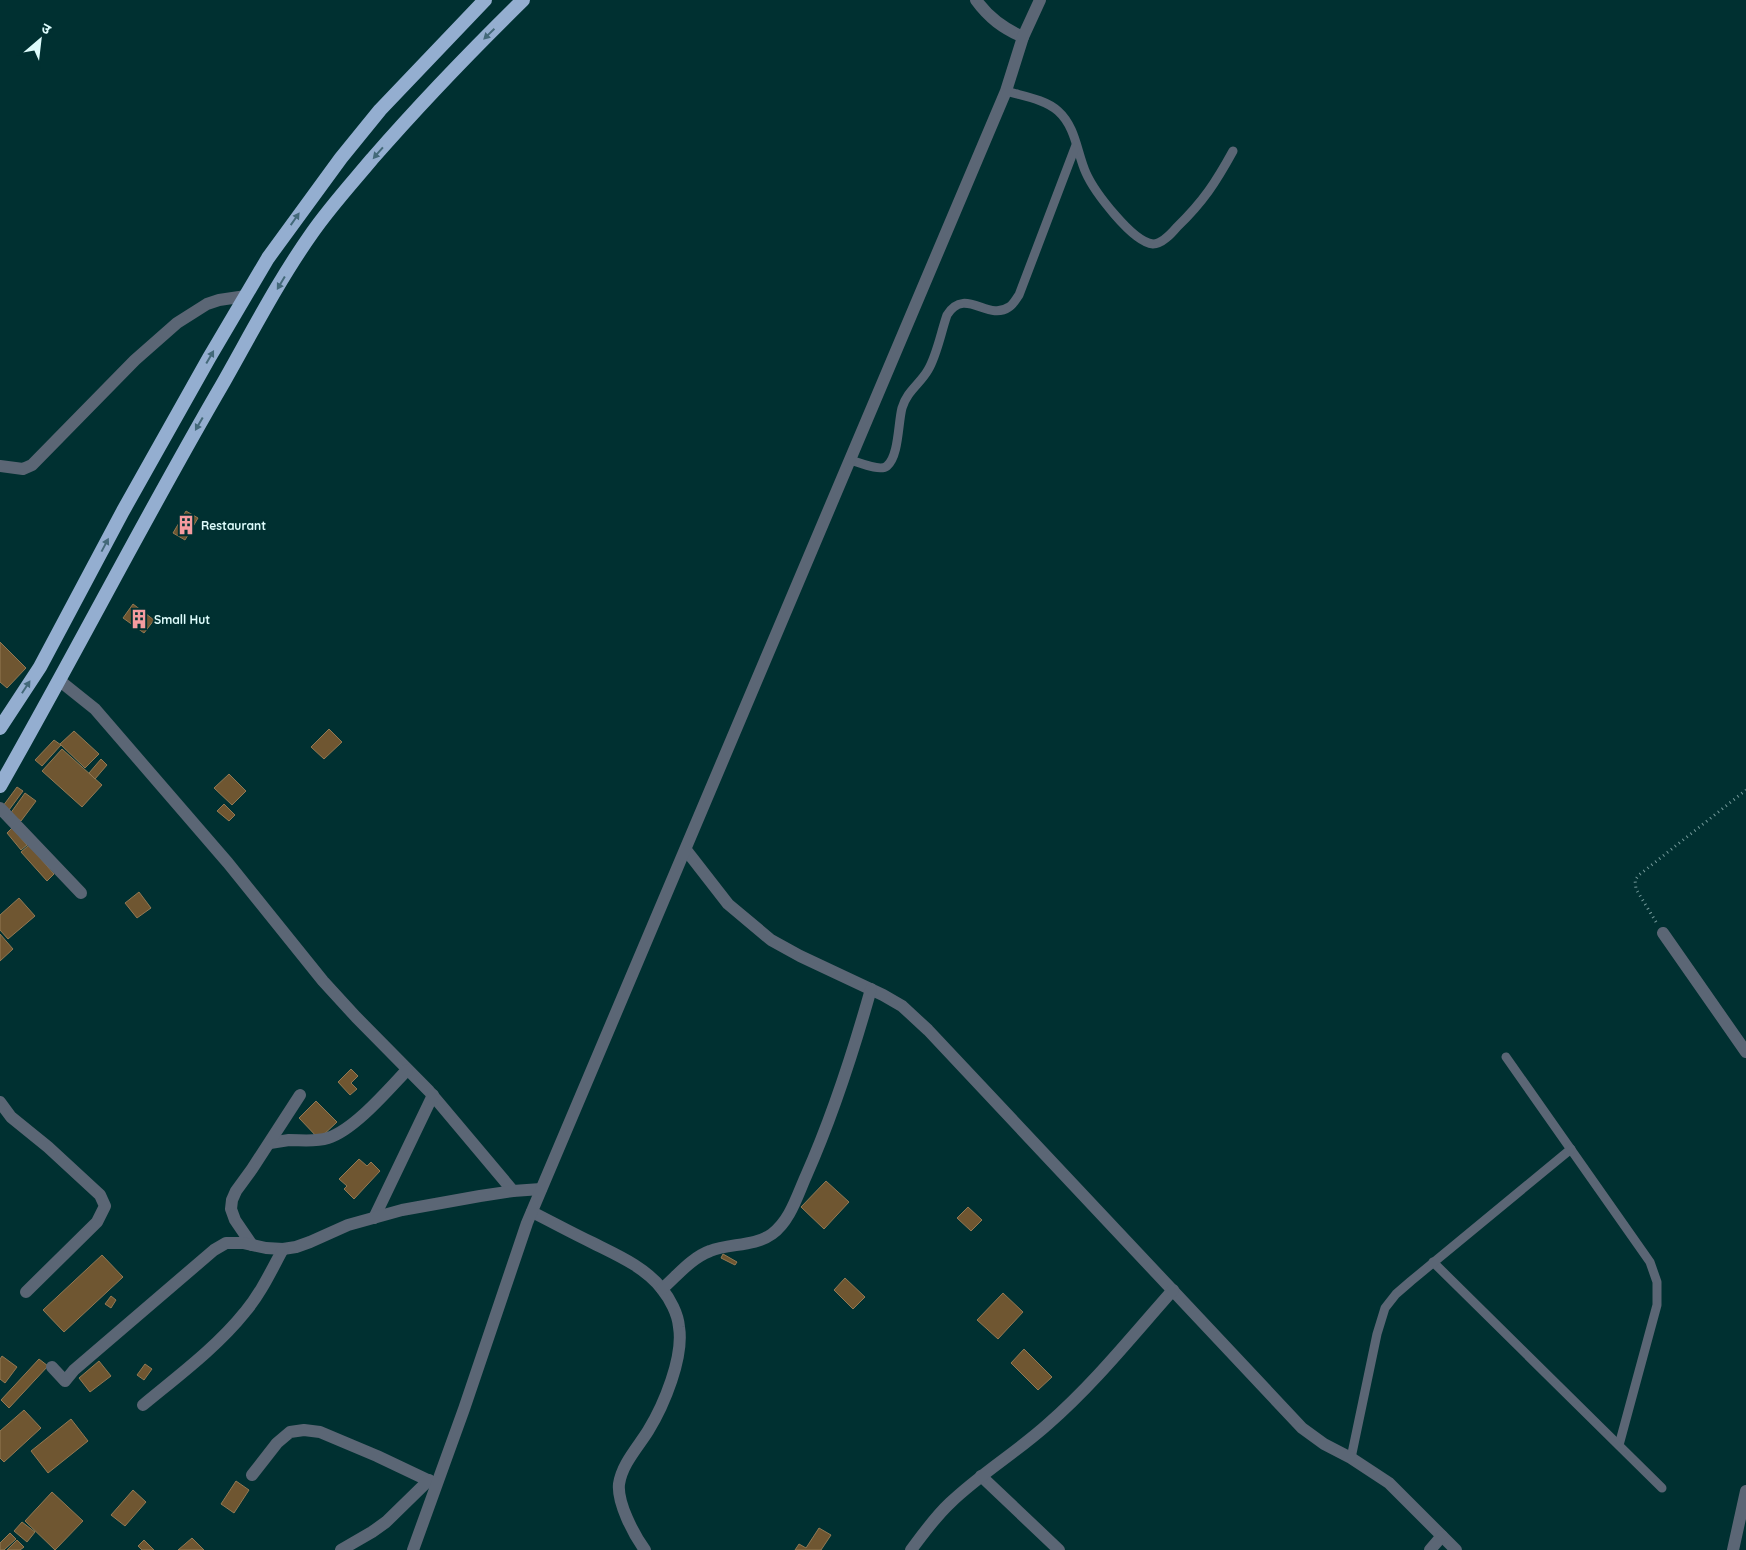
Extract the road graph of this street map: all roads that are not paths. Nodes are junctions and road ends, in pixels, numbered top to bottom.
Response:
1 (485, 0) edge
2 (523, 0) edge
3 (976, 0) edge
4 (1040, 0) edge
5 (1023, 37) junction
6 (1006, 91) junction
7 (1076, 145) junction
8 (1233, 151) dead end
9 (246, 296) junction
10 (850, 460) junction
11 (0, 466) edge
12 (60, 681) junction
13 (0, 728) edge
14 (0, 786) edge
15 (0, 808) edge
16 (686, 850) junction
17 (81, 893) dead end
18 (1663, 933) road end
19 (871, 989) junction
20 (1746, 1052) edge
21 (1506, 1057) dead end
22 (408, 1070) junction
23 (300, 1095) dead end
24 (432, 1095) junction
25 (0, 1102) edge
26 (270, 1143) junction
27 (1571, 1149) junction
28 (541, 1189) junction
29 (513, 1191) junction
30 (532, 1212) junction
31 (374, 1218) junction
32 (252, 1245) junction
33 (283, 1249) junction
34 (1433, 1262) junction
35 (662, 1289) junction
36 (1173, 1290) junction
37 (26, 1292) dead end
38 (52, 1367) dead end
39 (143, 1406) dead end
40 (1619, 1445) junction
41 (1351, 1458) junction
42 (252, 1476) dead end
43 (981, 1476) junction
44 (433, 1482) junction
45 (1662, 1488) dead end
46 (1746, 1491) edge
47 (1442, 1536) junction
48 (341, 1550) edge
49 (413, 1550) edge
50 (645, 1550) edge
51 (911, 1550) edge
52 (1059, 1550) edge
53 (1430, 1550) edge
54 (1456, 1550) edge
55 (1733, 1550) edge

9 -> 1 highway
2 -> 12 highway
3 - 5 street
4 - 5 street
5 - 6 street
6 - 7 lane
6 - 10 street
7 - 8 lane
7 - 10 lane
9 - 11 street
13 -> 9 highway
10 - 16 street
12 - 14 highway
12 - 22 street
15 - 17 street
16 - 19 street
16 - 28 street
18 - 20 street
19 - 35 street
19 - 36 street
21 - 27 lane
22 - 24 street
22 - 26 street
23 - 26 street
24 - 29 street
24 - 31 street
25 - 37 street
26 - 32 street
27 - 34 lane
27 - 40 lane
28 - 29 street
28 - 30 street
29 - 31 street
30 - 35 street
30 - 44 street
31 - 33 street
32 - 33 street
32 - 38 street
33 - 39 street
34 - 40 lane
34 - 41 lane
35 - 50 street
36 - 41 street
36 - 43 street
40 - 45 lane
41 - 47 street
42 - 44 street
43 - 51 street
43 - 52 street
44 - 48 street
44 - 49 street
46 - 55 street
47 - 53 street
47 - 54 street

